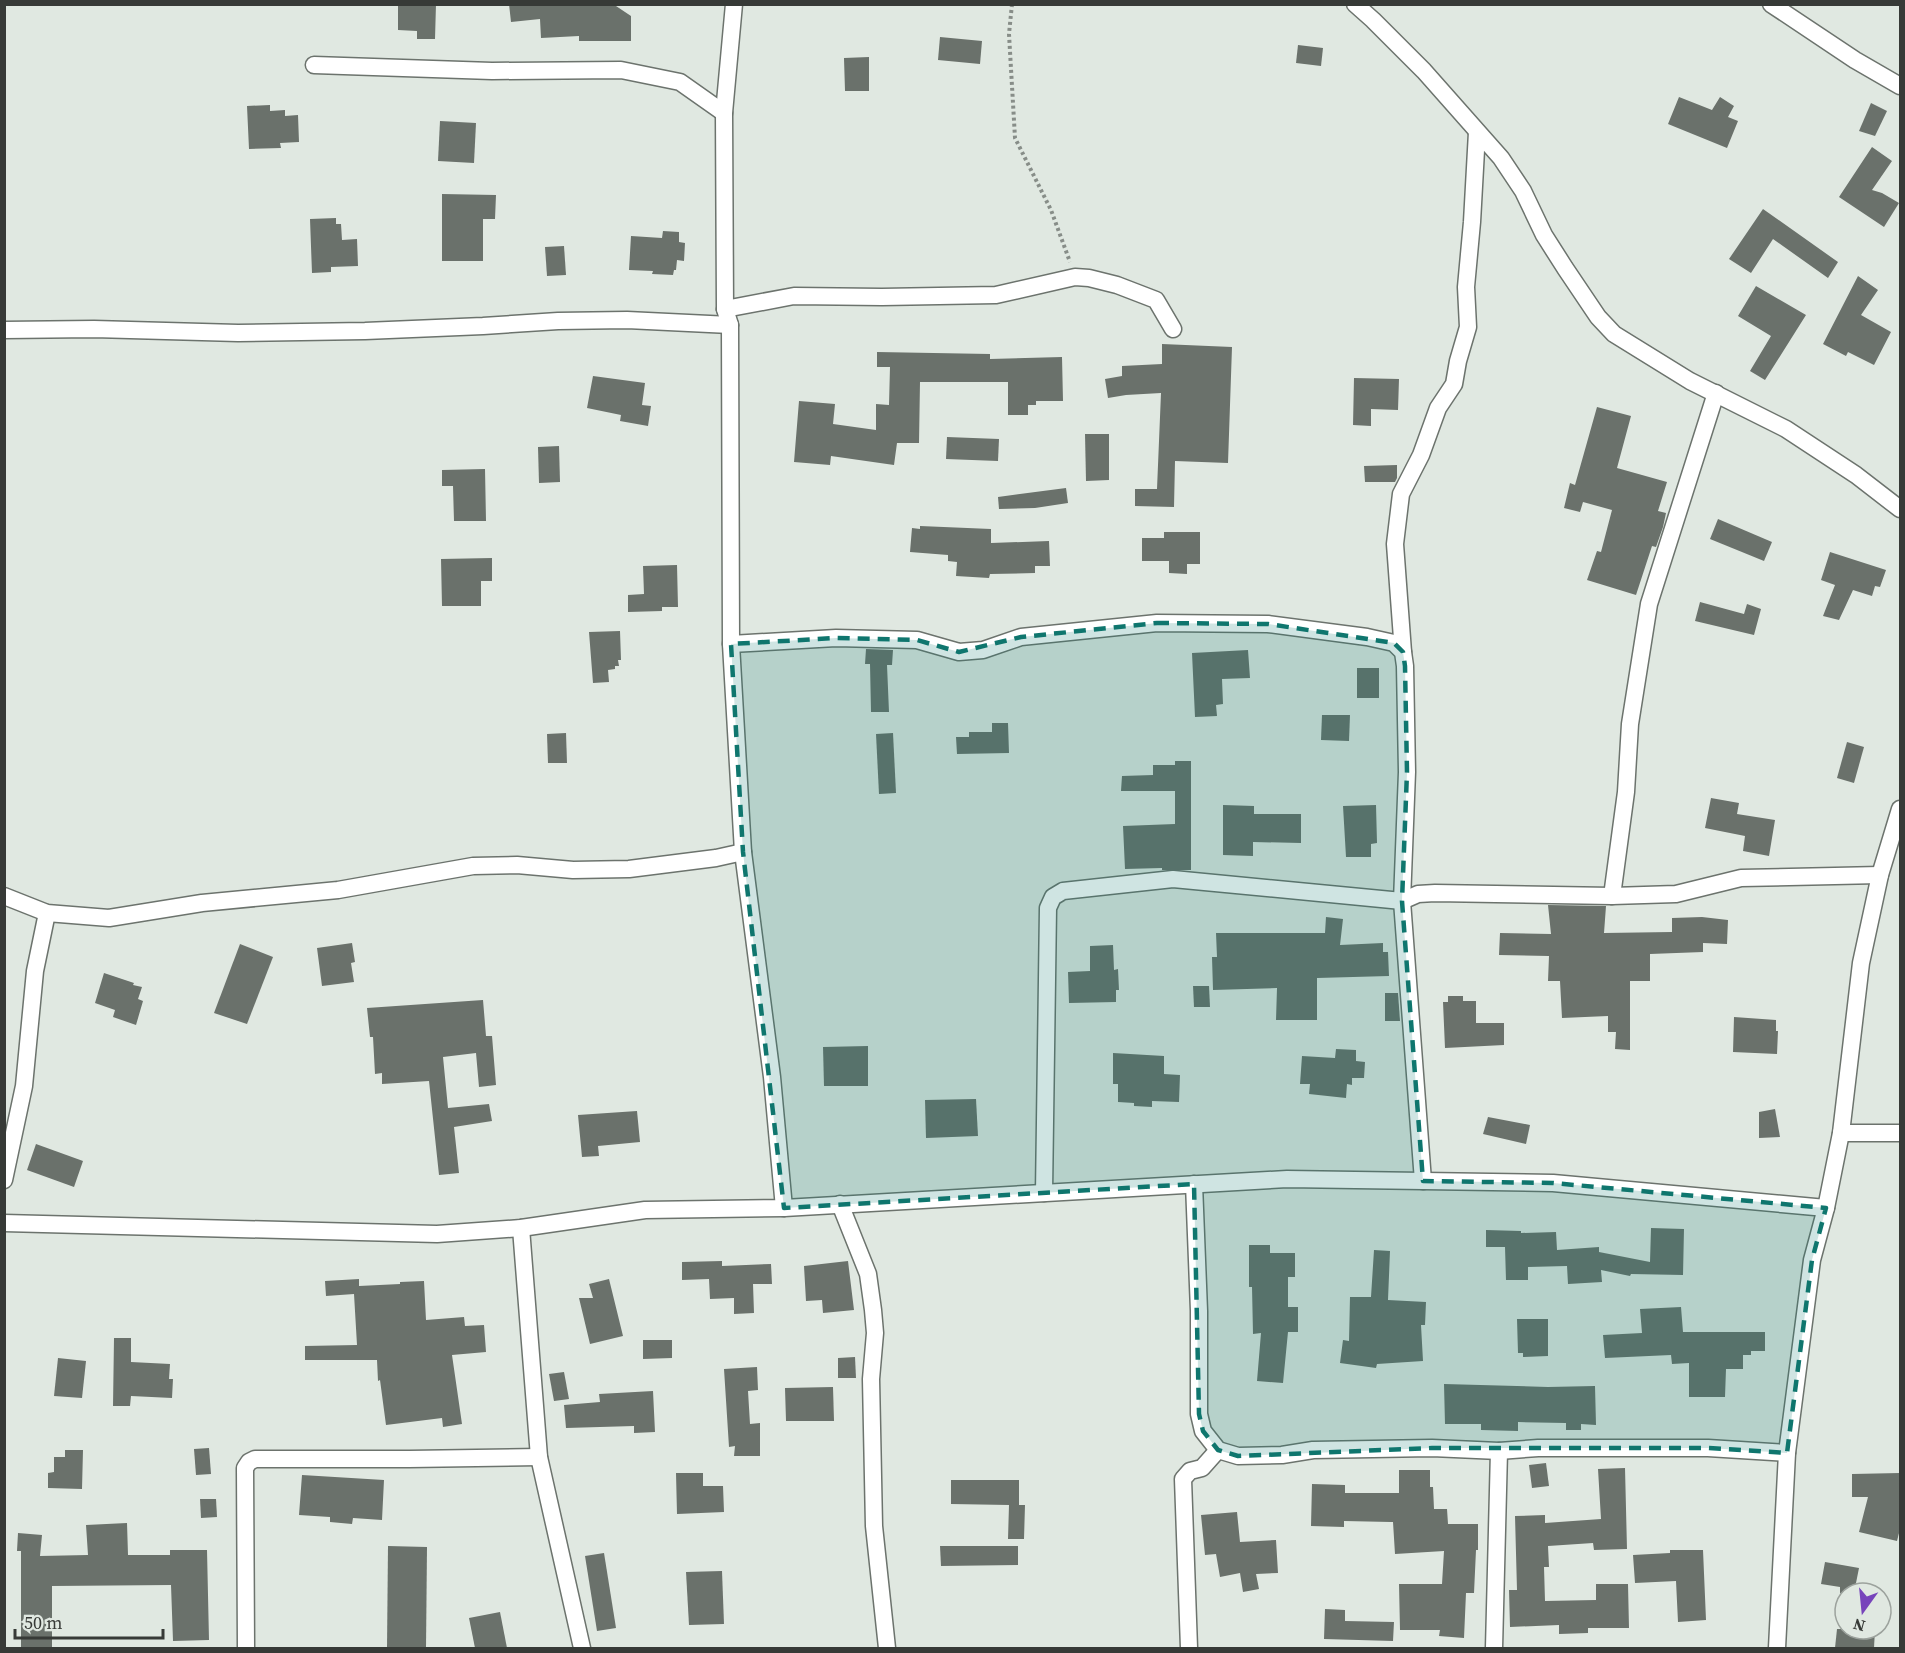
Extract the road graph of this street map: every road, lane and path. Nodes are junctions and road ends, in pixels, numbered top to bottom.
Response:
1 (734, 4) edge
2 (1012, 4) edge
3 (1355, 4) edge
4 (1771, 4) edge
5 (314, 64) dead end
6 (1900, 86) edge
7 (724, 113) junction
8 (1477, 132) junction
9 (1075, 277) junction
10 (728, 317) junction
11 (1173, 329) dead end
12 (4, 330) edge
13 (1716, 393) junction
14 (1900, 510) edge
15 (731, 644) junction
16 (1403, 652) junction
17 (1900, 809) edge
18 (744, 852) junction
19 (1894, 855) edge
20 (1880, 875) junction
21 (4, 896) edge
22 (1612, 896) junction
23 (1402, 901) junction
24 (47, 913) junction
25 (1841, 1133) junction
26 (1900, 1133) edge
27 (4, 1180) edge
28 (1423, 1181) junction
29 (1194, 1184) junction
30 (1044, 1193) junction
31 (840, 1204) junction
32 (784, 1208) junction
33 (1826, 1208) junction
34 (4, 1223) edge
35 (521, 1228) junction
36 (1218, 1450) junction
37 (1498, 1451) junction
38 (1787, 1453) junction
39 (539, 1457) junction
40 (246, 1648) edge
41 (582, 1648) edge
42 (887, 1648) edge
43 (1189, 1648) edge
44 (1494, 1648) edge
45 (1777, 1648) edge

1 - 7 street
2 - 9 path
3 - 8 street
4 - 6 street
5 - 7 street
7 - 10 street
8 - 13 street
8 - 16 street
9 - 10 street
9 - 11 street
10 - 12 street
10 - 15 street
13 - 14 street
13 - 22 street
15 - 16 street
15 - 18 street
16 - 23 street
17 - 19 street
18 - 24 street
18 - 32 street
19 - 20 street
20 - 22 street
20 - 25 street
21 - 24 street
22 - 23 street
23 - 28 street
23 - 30 street
24 - 27 street
25 - 26 street
25 - 33 street
28 - 29 street
28 - 33 street
29 - 30 street
29 - 36 street
30 - 31 street
31 - 32 street
31 - 42 street
32 - 35 street
33 - 38 street
34 - 35 street
35 - 39 street
36 - 37 street
36 - 43 street
37 - 38 street
37 - 44 street
38 - 45 street
39 - 40 street
39 - 41 street

